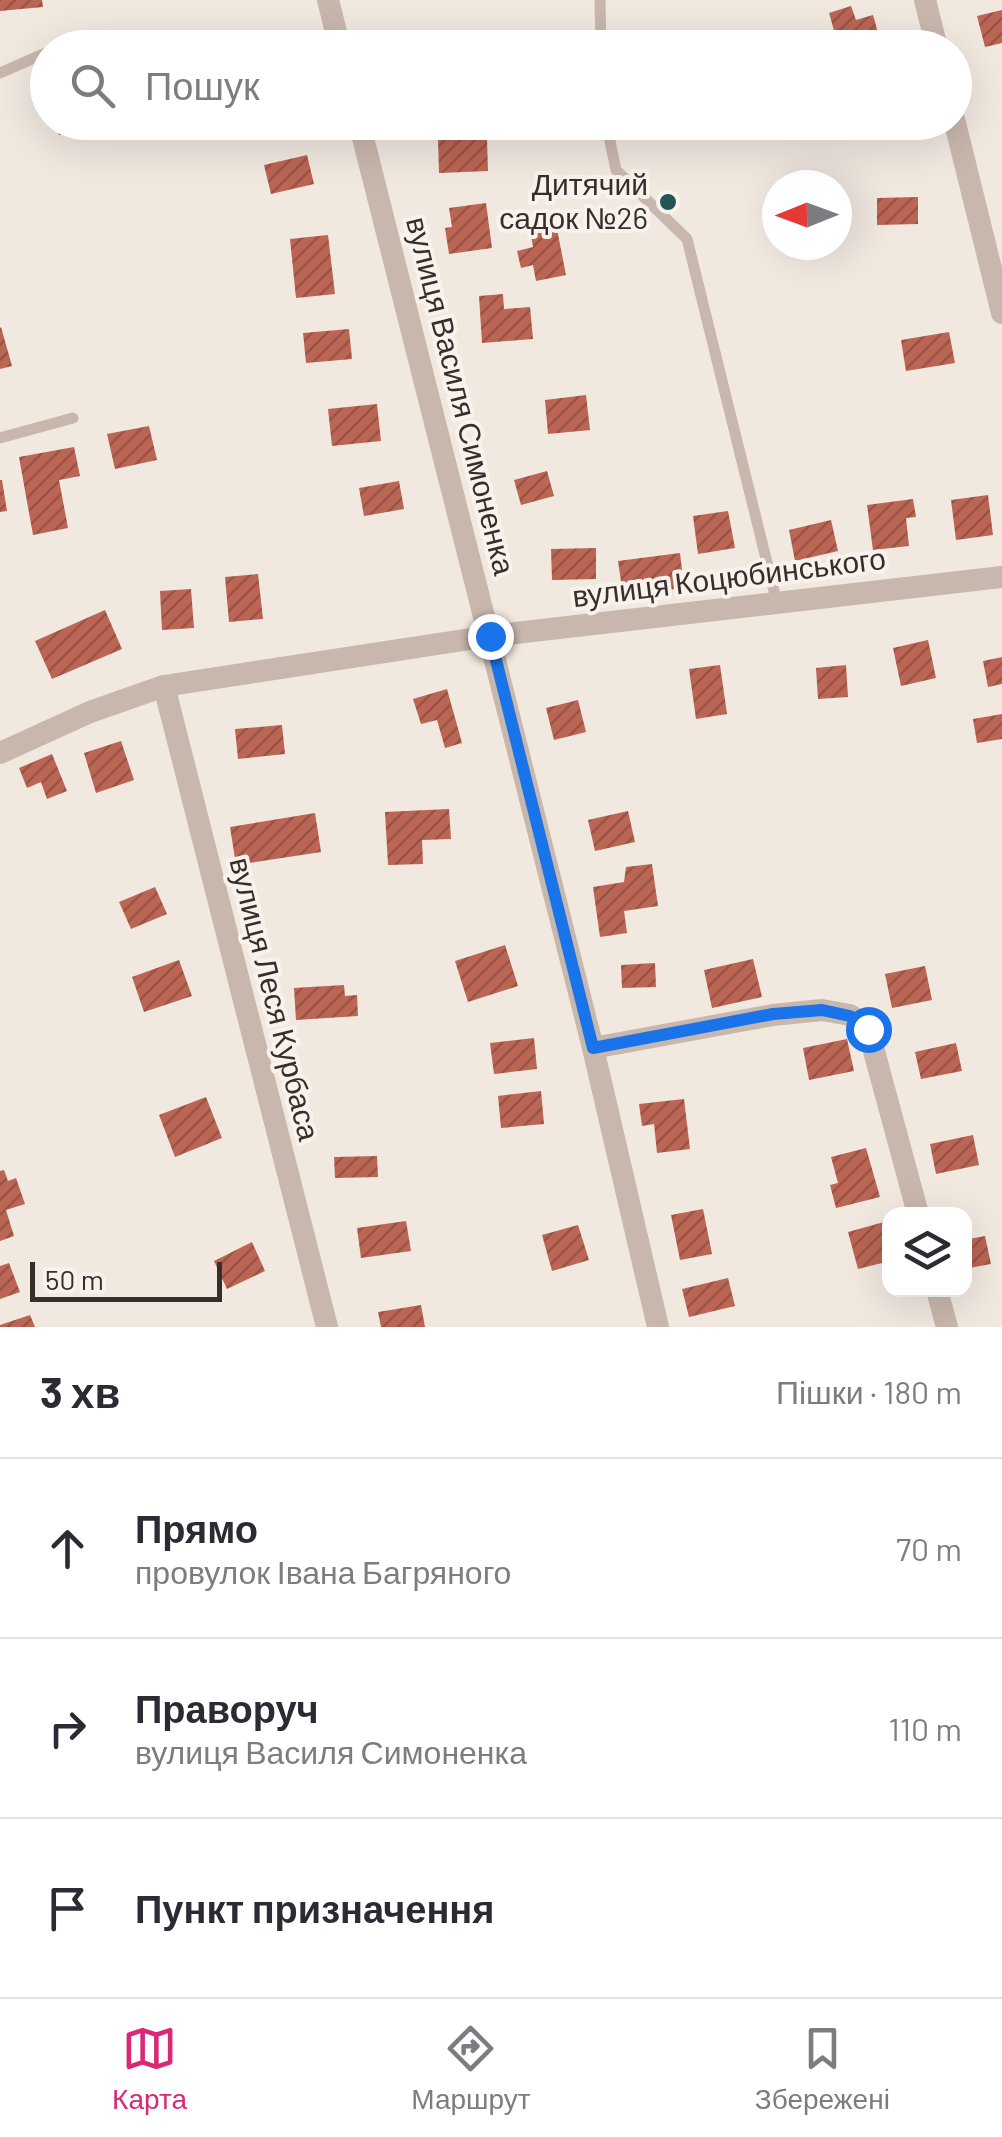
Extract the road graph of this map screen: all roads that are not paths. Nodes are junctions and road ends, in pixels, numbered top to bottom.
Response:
1 (328, 0) edge
2 (600, 0) edge
3 (925, 0) edge
4 (336, 30) edge
5 (600, 30) edge
6 (932, 30) edge
7 (30, 60) edge
8 (0, 73) edge
9 (364, 140) edge
10 (610, 140) edge
11 (959, 140) edge
12 (1002, 314) edge
13 (74, 418) dead end
14 (0, 438) edge
15 (1002, 577) edge
16 (777, 603) junction
17 (490, 636) junction
18 (164, 686) junction
19 (0, 754) edge
20 (593, 1048) junction
21 (916, 1207) edge
22 (939, 1297) edge
23 (326, 1327) edge
24 (658, 1327) edge
25 (947, 1327) edge

1 - 4 street
2 - 5 lane
3 - 6 street
7 - 8 lane
9 - 17 street, вулиця Василя Симоненка
10 - 16 lane
11 - 12 street
13 - 14 lane
15 - 16 street, вулиця Коцюбинського
16 - 17 street, вулиця Коцюбинського
17 - 18 street, вулиця Коцюбинського
17 - 20 street, вулиця Василя Симоненка
18 - 19 street, вулиця Коцюбинського
18 - 23 street, вулиця Леся Курбаса
20 - 21 street
20 - 24 street, вулиця Василя Симоненка
22 - 25 street

